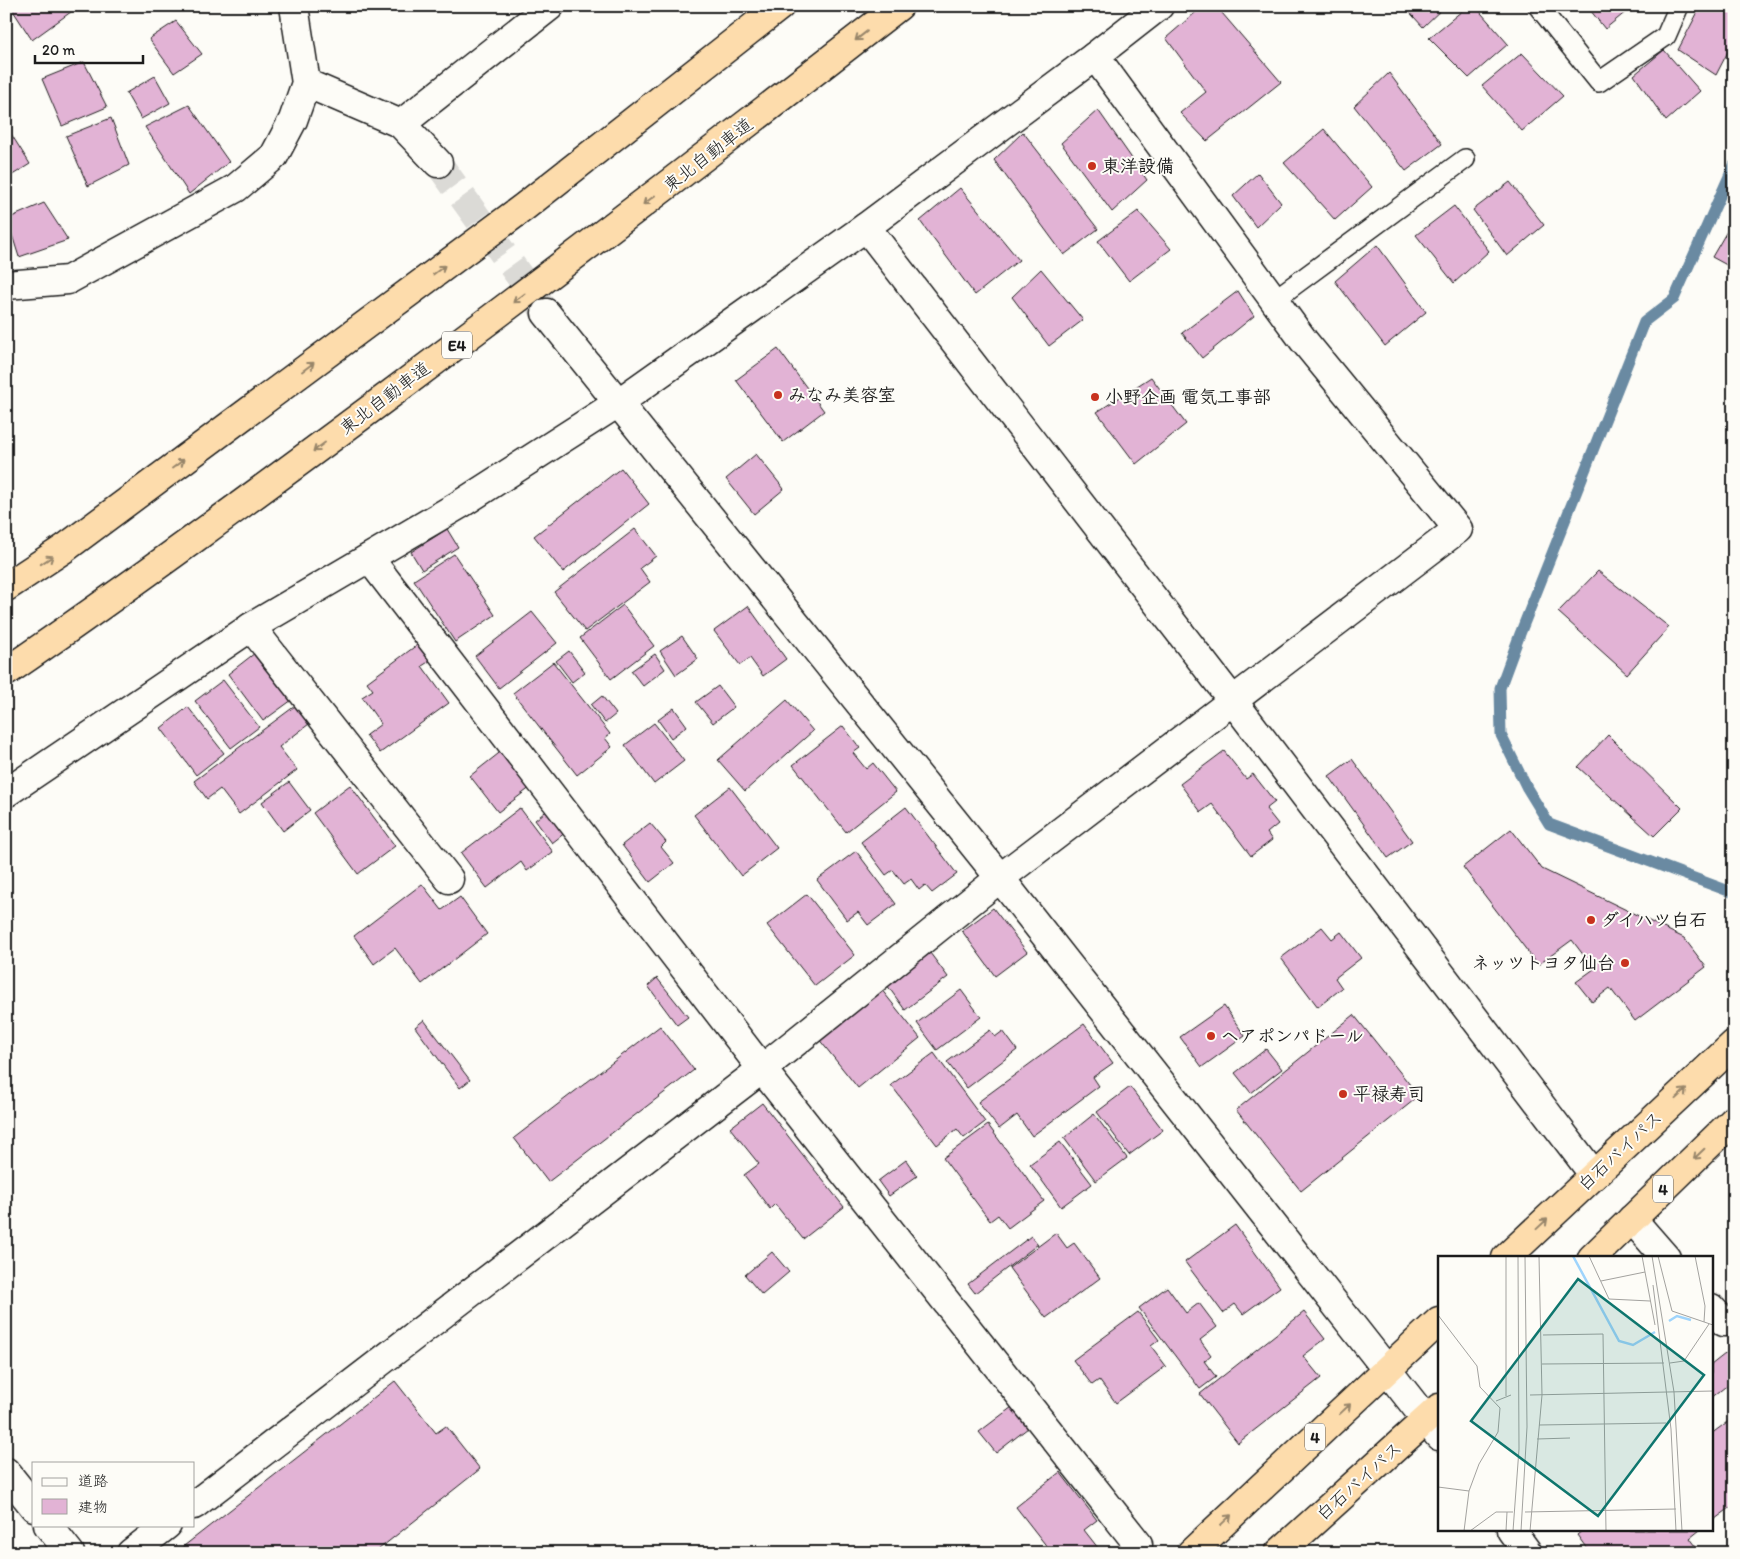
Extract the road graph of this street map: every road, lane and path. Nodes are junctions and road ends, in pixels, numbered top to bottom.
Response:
1 (294, 6) edge
2 (550, 6) edge
3 (780, 6) edge
4 (899, 6) edge
5 (1159, 6) edge
6 (1538, 6) edge
7 (1679, 6) edge
8 (1096, 56) junction
9 (306, 82) junction
10 (401, 124) junction
11 (1465, 159) dead end
12 (438, 163) tunnel mouth
13 (866, 227) junction
14 (6, 285) edge
15 (1274, 300) junction
16 (546, 313) tunnel mouth
17 (618, 403) junction
18 (369, 558) junction
19 (6, 587) edge
20 (251, 627) junction
21 (6, 672) edge
22 (1233, 701) junction
23 (6, 793) edge
24 (1000, 878) junction
25 (449, 879) dead end
26 (1734, 1044) edge
27 (762, 1069) junction
28 (1734, 1120) edge
29 (1594, 1175) junction
30 (1632, 1219) junction
31 (1508, 1256) edge
32 (1594, 1256) edge
33 (1664, 1256) edge
34 (1712, 1309) edge
35 (1734, 1321) edge
36 (1438, 1322) edge
37 (1387, 1370) junction
38 (1435, 1421) edge
39 (6, 1472) edge
40 (32, 1504) edge
41 (195, 1504) edge
42 (49, 1526) edge
43 (166, 1526) edge
44 (1512, 1532) edge
45 (1138, 1544) dead end
46 (70, 1553) edge
47 (131, 1553) edge
48 (1191, 1553) edge
49 (1279, 1553) edge
50 (1528, 1553) edge

1 - 9 street
2 - 10 street
19 -> 3 highway
4 -> 21 highway, 東北自動車道 / E4
5 - 8 street
6 - 7 lane
8 - 13 street
8 - 15 street
9 - 10 street
9 - 14 street
10 - 12 street
11 - 15 lane
13 - 17 street
13 - 22 street
15 - 22 street
16 - 17 street
17 - 18 street
17 - 24 street
18 - 20 street
18 - 27 street
20 - 23 street
20 - 25 street
22 - 24 street
22 - 29 street
24 - 27 street
24 - 37 street
29 -> 26 highway, 白石バイパス
27 - 41 street
27 - 45 street
28 -> 30 highway, 4
31 -> 29 highway, 白石バイパス
30 - 32 highway, 4
30 - 33 street
34 - 35 street
36 - 37 highway, 4
37 - 38 street
48 -> 37 highway, 4
38 - 49 highway, 白石バイパス
39 - 40 street
42 - 46 street
43 - 47 street
44 - 50 street

